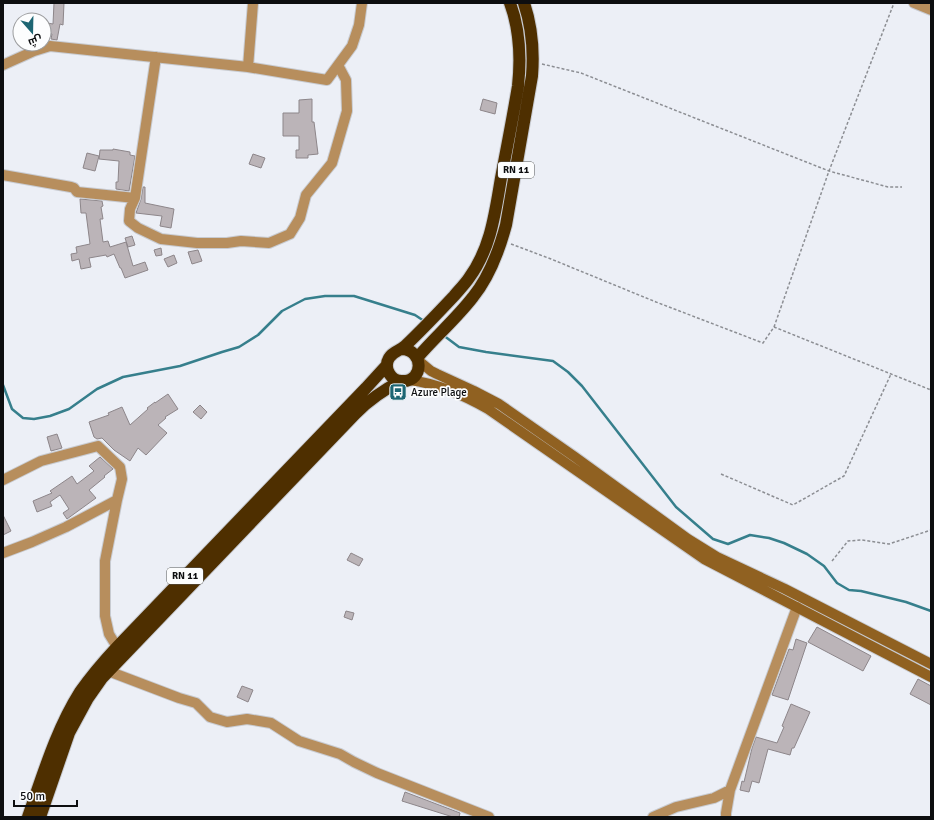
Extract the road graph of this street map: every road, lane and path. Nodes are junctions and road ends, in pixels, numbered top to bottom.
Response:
1 (253, 3) edge
2 (362, 3) edge
3 (510, 3) edge
4 (524, 3) edge
5 (894, 3) edge
6 (914, 3) edge
7 (931, 10) edge
8 (156, 57) junction
9 (534, 62) junction
10 (3, 65) edge
11 (338, 65) junction
12 (248, 67) junction
13 (829, 171) junction
14 (3, 175) edge
15 (902, 187) dead end
16 (135, 198) junction
17 (502, 241) junction
18 (774, 327) junction
19 (402, 349) junction
20 (420, 356) junction
21 (386, 365) junction
22 (890, 374) junction
23 (405, 381) junction
24 (931, 390) edge
25 (721, 474) dead end
26 (3, 480) edge
27 (117, 500) junction
28 (931, 530) edge
29 (3, 553) edge
30 (832, 562) dead end
31 (797, 607) junction
32 (117, 647) junction
33 (931, 664) edge
34 (108, 671) junction
35 (931, 677) edge
36 (730, 790) junction
37 (28, 817) edge
38 (40, 817) edge
39 (489, 817) edge
40 (653, 817) edge
41 (726, 817) edge

1 - 12 street
2 - 11 street
3 - 19 highway, RN 11
4 - 9 highway, RN 11
5 - 13 path
6 - 7 street
8 - 10 street
8 - 12 street
8 - 16 street
9 - 13 path
9 - 17 highway, RN 11
11 - 12 street
11 - 16 street
13 - 15 path
13 - 18 path
14 - 16 street
17 - 18 path
17 - 20 highway, RN 11
18 - 22 path
19 - 20 highway
19 - 21 highway
20 - 23 highway
20 - 33 main road
21 - 23 highway
21 - 32 highway, RN 11
22 - 24 path
22 - 25 path
23 - 31 main road
23 - 34 highway, RN 11
26 - 27 street
27 - 29 street
27 - 32 street
28 - 30 path
31 - 35 main road
31 - 36 street
32 - 37 highway, RN 11
34 - 38 highway, RN 11
34 - 39 street
36 - 40 street
36 - 41 street

